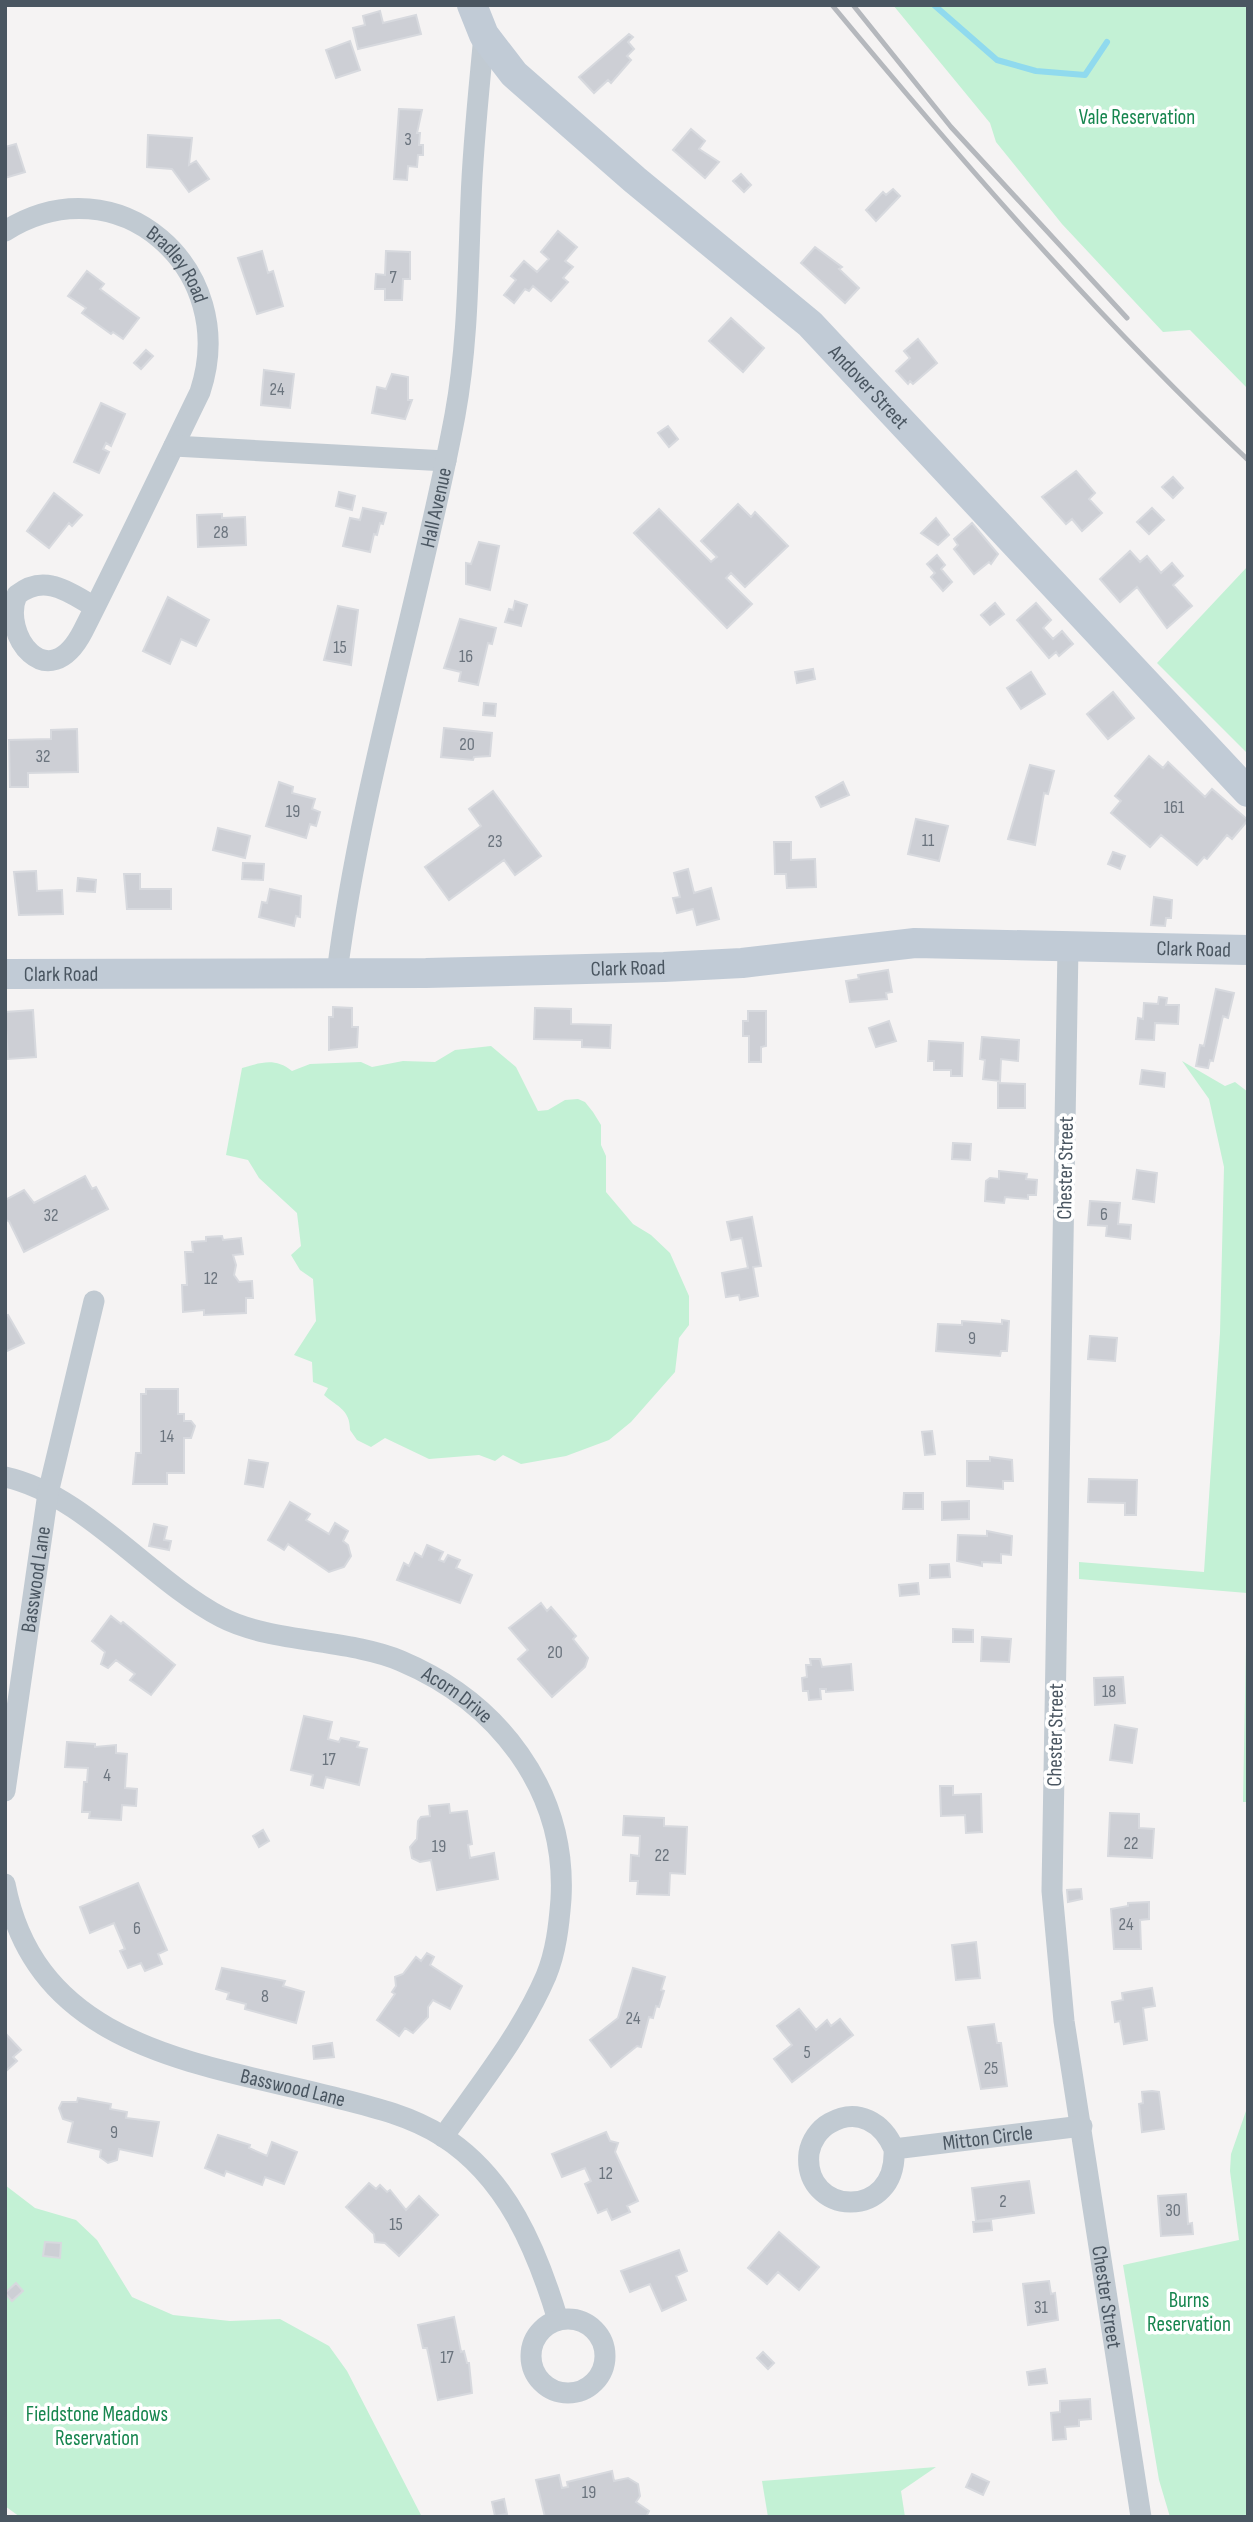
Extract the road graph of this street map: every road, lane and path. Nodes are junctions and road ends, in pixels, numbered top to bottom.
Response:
1 (472, 5) edge
2 (484, 35) junction
3 (5, 231) edge
4 (174, 446) junction
5 (446, 461) junction
6 (95, 607) dead end
7 (1248, 792) edge
8 (1068, 947) junction
9 (1248, 950) edge
10 (337, 973) junction
11 (5, 974) edge
12 (94, 1300) dead end
13 (5, 1477) edge
14 (48, 1493) junction
15 (5, 1791) edge
16 (5, 1884) edge
17 (1082, 2126) junction
18 (443, 2137) junction
19 (894, 2150) junction
20 (558, 2320) dead end
21 (1141, 2517) edge

1 - 2 main road, Andover Street
2 - 5 street, Hall Avenue
2 - 7 main road, Andover Street
3 - 4 street, Bradley Road
4 - 5 street
4 - 6 street, Bradley Road
5 - 10 street, Hall Avenue
8 - 9 main road, Clark Road
8 - 10 main road, Clark Road
8 - 17 street, Chester Street
10 - 11 main road, Clark Road
12 - 14 street, Basswood Lane
13 - 14 street, Acorn Drive
14 - 15 street, Basswood Lane
14 - 18 street, Acorn Drive
16 - 18 street, Basswood Lane
17 - 19 street, Mitton Circle
17 - 21 street, Chester Street
18 - 20 street, Basswood Lane
19 - 19 street

